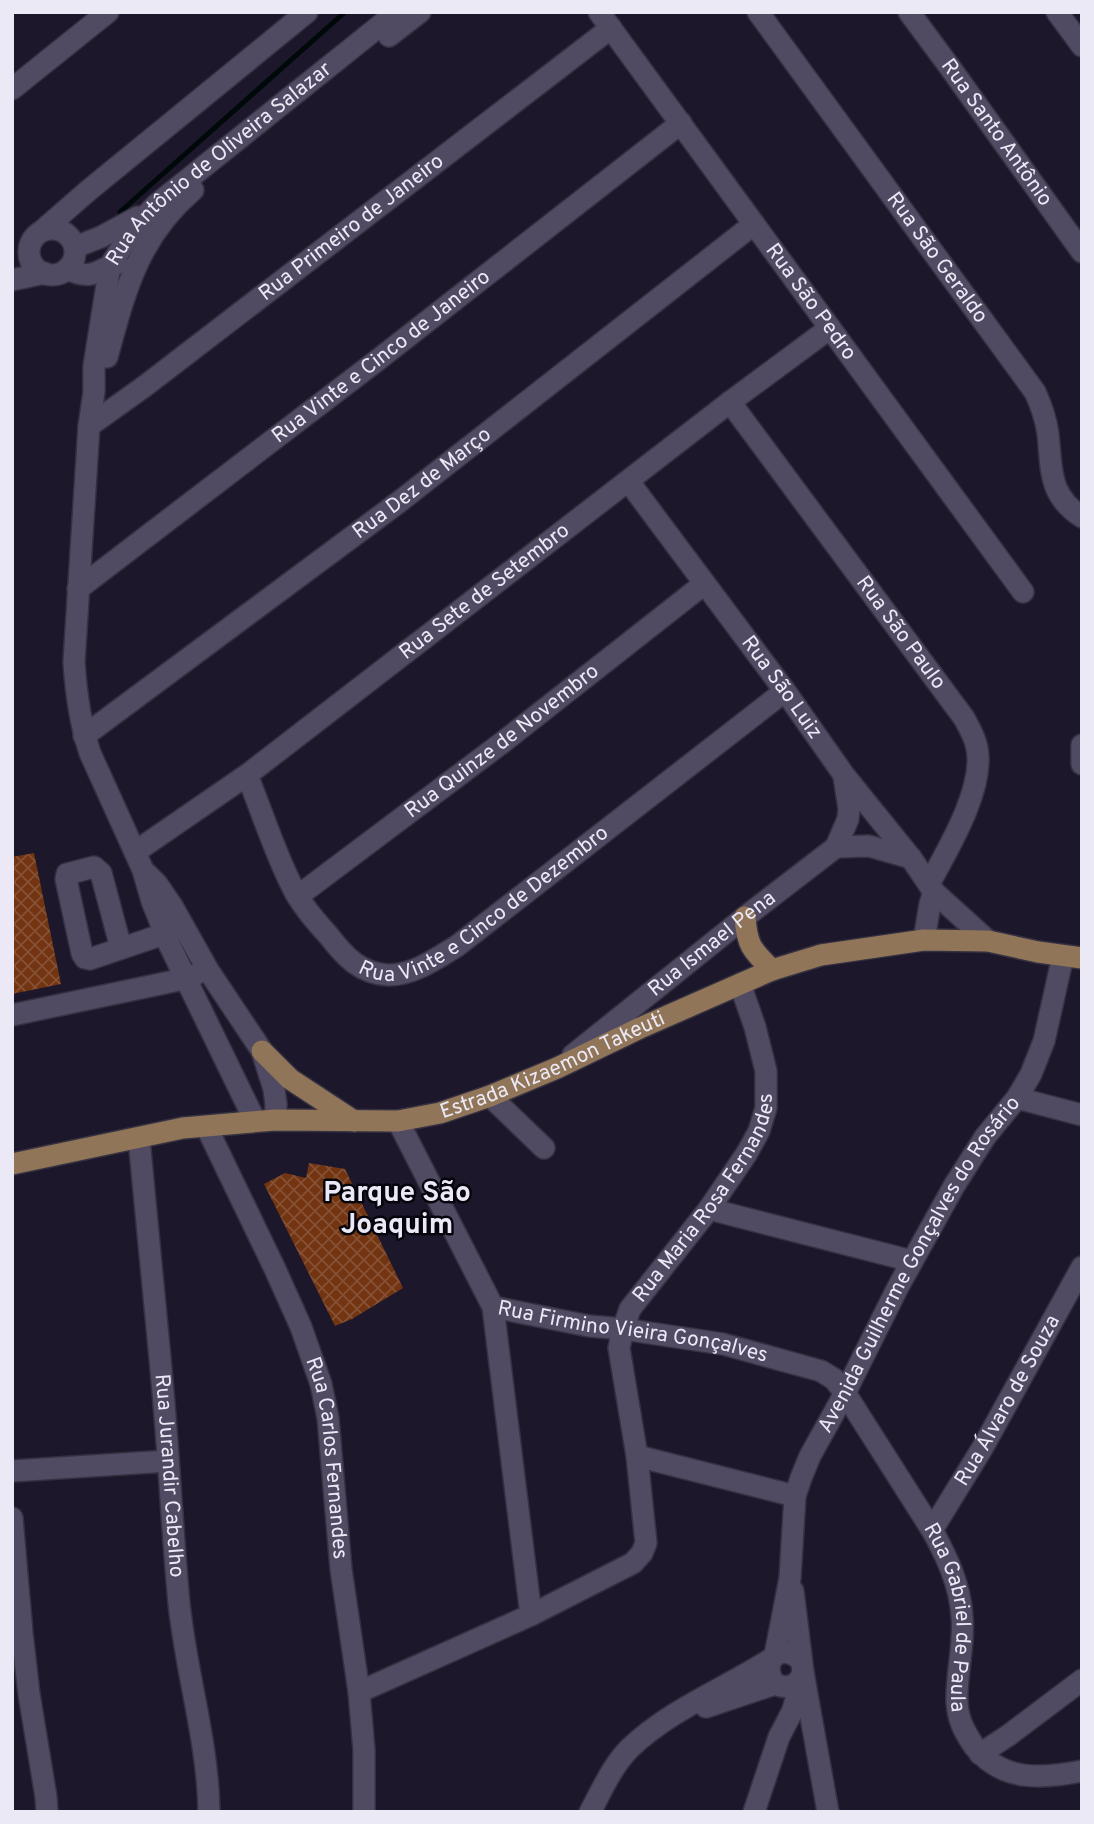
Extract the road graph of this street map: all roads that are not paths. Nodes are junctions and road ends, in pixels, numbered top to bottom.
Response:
1 (108, 12) edge
2 (307, 12) edge
3 (397, 12) edge
4 (420, 12) edge
5 (758, 12) edge
6 (909, 12) edge
7 (1057, 12) edge
8 (605, 20) edge
9 (1082, 46) edge
10 (12, 89) edge
11 (681, 123) junction
12 (157, 204) junction
13 (754, 225) junction
14 (39, 233) junction
15 (12, 236) edge
16 (146, 245) junction
17 (1082, 252) edge
18 (72, 255) junction
19 (110, 266) junction
20 (45, 273) junction
21 (12, 280) edge
22 (120, 309) junction
23 (830, 328) junction
24 (94, 392) junction
25 (730, 402) junction
26 (89, 426) junction
27 (629, 482) junction
28 (1082, 517) edge
29 (704, 584) junction
30 (78, 589) junction
31 (1023, 592) dead end
32 (785, 691) junction
33 (85, 736) junction
34 (1082, 745) edge
35 (1082, 764) edge
36 (247, 775) junction
37 (844, 775) junction
38 (836, 847) junction
39 (911, 858) junction
40 (139, 861) junction
41 (932, 888) junction
42 (298, 896) junction
43 (745, 917) junction
44 (164, 933) junction
45 (924, 940) junction
46 (988, 940) junction
47 (121, 948) dead end
48 (1072, 957) edge
49 (208, 970) junction
50 (772, 970) junction
51 (184, 979) junction
52 (740, 984) junction
53 (12, 1015) edge
54 (262, 1051) junction
55 (557, 1068) junction
56 (490, 1096) junction
57 (1017, 1098) junction
58 (1082, 1115) edge
59 (265, 1121) junction
60 (354, 1121) junction
61 (398, 1121) junction
62 (206, 1126) junction
63 (139, 1139) junction
64 (544, 1148) dead end
65 (12, 1164) edge
66 (709, 1209) junction
67 (912, 1261) junction
68 (1082, 1267) edge
69 (493, 1307) junction
70 (622, 1329) junction
71 (845, 1393) junction
72 (637, 1456) junction
73 (169, 1461) junction
74 (12, 1471) edge
75 (795, 1496) junction
76 (12, 1518) edge
77 (932, 1530) junction
78 (790, 1578) junction
79 (531, 1615) junction
80 (773, 1657) junction
81 (791, 1677) junction
82 (1082, 1680) edge
83 (359, 1692) junction
84 (676, 1713) junction
85 (815, 1738) junction
86 (778, 1741) junction
87 (981, 1754) junction
88 (1082, 1771) edge
89 (47, 1812) edge
90 (209, 1812) edge
91 (364, 1812) edge
92 (590, 1812) edge
93 (754, 1812) edge
94 (828, 1812) edge

1 - 10 street
2 - 14 street
3 - 12 street, Rua Antônio de Oliveira Salazar
4 - 16 street, Rua Antônio de Oliveira Salazar
5 - 28 street, Rua São Geraldo
6 - 17 street, Rua Santo Antônio
7 - 9 street
8 - 11 street, Rua São Pedro
8 - 26 street, Rua Primeiro de Janeiro
11 - 13 street, Rua São Pedro
11 - 30 street, Rua Vinte e Cinco de Janeiro
12 - 18 street
12 - 19 street, Rua Antônio de Oliveira Salazar
13 - 23 street, Rua São Pedro
13 - 33 street, Rua Dez de Março
14 - 15 street
14 - 18 street
14 - 20 street
16 - 19 street
16 - 22 street, Rua Antônio de Oliveira Salazar
18 - 19 street
18 - 20 street
19 - 22 street
19 - 24 street, Rua Antônio de Oliveira Salazar
20 - 21 street
22 - 24 street, Rua Antônio de Oliveira Salazar
23 - 25 street, Rua Sete de Setembro
23 - 31 street, Rua São Pedro
24 - 26 street, Rua Antônio de Oliveira Salazar
25 - 27 street, Rua Sete de Setembro
25 - 41 street, Rua São Paulo
26 - 30 street, Rua Antônio de Oliveira Salazar
27 - 29 street, Rua São Luiz
27 - 36 street, Rua Sete de Setembro
29 - 32 street, Rua São Luiz
29 - 42 street, Rua Quinze de Novembro
30 - 33 street, Rua Antônio de Oliveira Salazar
32 - 37 street, Rua São Luiz
32 - 42 street, Rua Vinte e Cinco de Dezembro
33 - 40 street, Rua Antônio de Oliveira Salazar
34 - 35 street
36 - 40 street, Rua Sete de Setembro
36 - 42 street, Rua Vinte e Cinco de Dezembro
37 - 38 street
37 - 39 street, Rua São Luiz
38 - 39 street
38 - 43 street, Rua Ismael Pena
39 - 41 street, Rua São Luiz
40 - 44 street, Rua Antônio de Oliveira Salazar
40 - 49 street, Rua Antônio de Oliveira Salazar
41 - 45 street
41 - 46 street, Rua São Luiz
43 - 50 main road
43 - 55 street, Rua Ismael Pena
44 - 47 street
44 - 51 street, Rua Antônio de Oliveira Salazar
45 - 46 main road, Estrada Kizaemon Takeuti
45 - 50 main road, Estrada Kizaemon Takeuti
46 - 48 main road, Estrada Kizaemon Takeuti
48 - 57 street, Avenida Guilherme Gonçalves do Rosário
49 - 51 street
49 - 54 street, Rua Antônio de Oliveira Salazar
50 - 52 main road, Estrada Kizaemon Takeuti
51 - 53 street
51 - 59 street, Rua Antônio de Oliveira Salazar
52 - 55 main road, Estrada Kizaemon Takeuti
52 - 66 street, Rua Maria Rosa Fernandes
54 - 59 street, Rua Antônio de Oliveira Salazar
54 - 60 main road
55 - 56 main road, Estrada Kizaemon Takeuti
56 - 61 main road, Estrada Kizaemon Takeuti
56 - 64 street
57 - 58 street
57 - 67 street, Avenida Guilherme Gonçalves do Rosário
59 - 60 main road, Estrada Kizaemon Takeuti
59 - 62 main road, Estrada Kizaemon Takeuti
60 - 61 main road, Estrada Kizaemon Takeuti
61 - 69 street, Rua Firmino Vieira Gonçalves
62 - 63 main road, Estrada Kizaemon Takeuti
62 - 83 street, Rua Carlos Fernandes
63 - 65 main road, Estrada Kizaemon Takeuti
63 - 73 street, Rua Jurandir Cabelho
66 - 67 street
66 - 70 street, Rua Maria Rosa Fernandes
67 - 71 street, Avenida Guilherme Gonçalves do Rosário
68 - 77 street, Rua Álvaro de Souza
69 - 70 street, Rua Firmino Vieira Gonçalves
69 - 79 street
70 - 71 street, Rua Firmino Vieira Gonçalves
70 - 72 street, Rua Maria Rosa Fernandes
71 - 75 street, Avenida Guilherme Gonçalves do Rosário
71 - 77 street, Rua Gabriel de Paula
72 - 75 street
72 - 79 street, Rua Maria Rosa Fernandes
73 - 74 street
73 - 90 street, Rua Jurandir Cabelho
75 - 78 street, Avenida Guilherme Gonçalves do Rosário
76 - 89 street
77 - 87 street, Rua Gabriel de Paula
78 - 80 street, Avenida Guilherme Gonçalves do Rosário
78 - 81 street, Avenida Guilherme Gonçalves do Rosário
79 - 83 street, Rua Maria Rosa Fernandes
80 - 81 street
80 - 81 street
80 - 84 street
81 - 84 street
81 - 85 street
81 - 86 street, Avenida Guilherme Gonçalves do Rosário
82 - 87 street
83 - 91 street, Rua Carlos Fernandes
84 - 92 street
85 - 86 street
85 - 94 street
86 - 93 street, Avenida Guilherme Gonçalves do Rosário
87 - 88 street, Rua Gabriel de Paula

